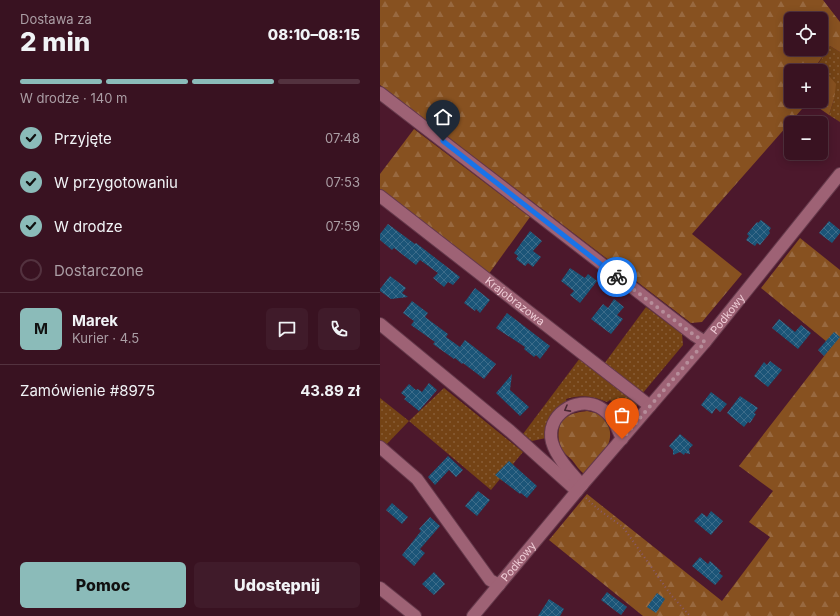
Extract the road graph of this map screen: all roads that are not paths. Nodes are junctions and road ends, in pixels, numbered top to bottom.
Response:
1 (380, 93) edge
2 (840, 174) edge
3 (380, 196) edge
4 (380, 324) edge
5 (705, 342) junction
6 (650, 406) junction
7 (622, 439) junction
8 (380, 447) edge
9 (580, 488) junction
10 (499, 585) junction
11 (380, 588) edge
12 (415, 616) edge
13 (473, 616) edge

1 - 5 street
2 - 5 street, Podkowy
3 - 6 street, Krajobrazowa
4 - 9 street
5 - 6 street, Podkowy
6 - 7 street, Podkowy
7 - 9 street, Podkowy
7 -> 9 street
8 - 10 street
9 - 10 street, Podkowy
10 - 13 street, Podkowy
11 - 12 street

